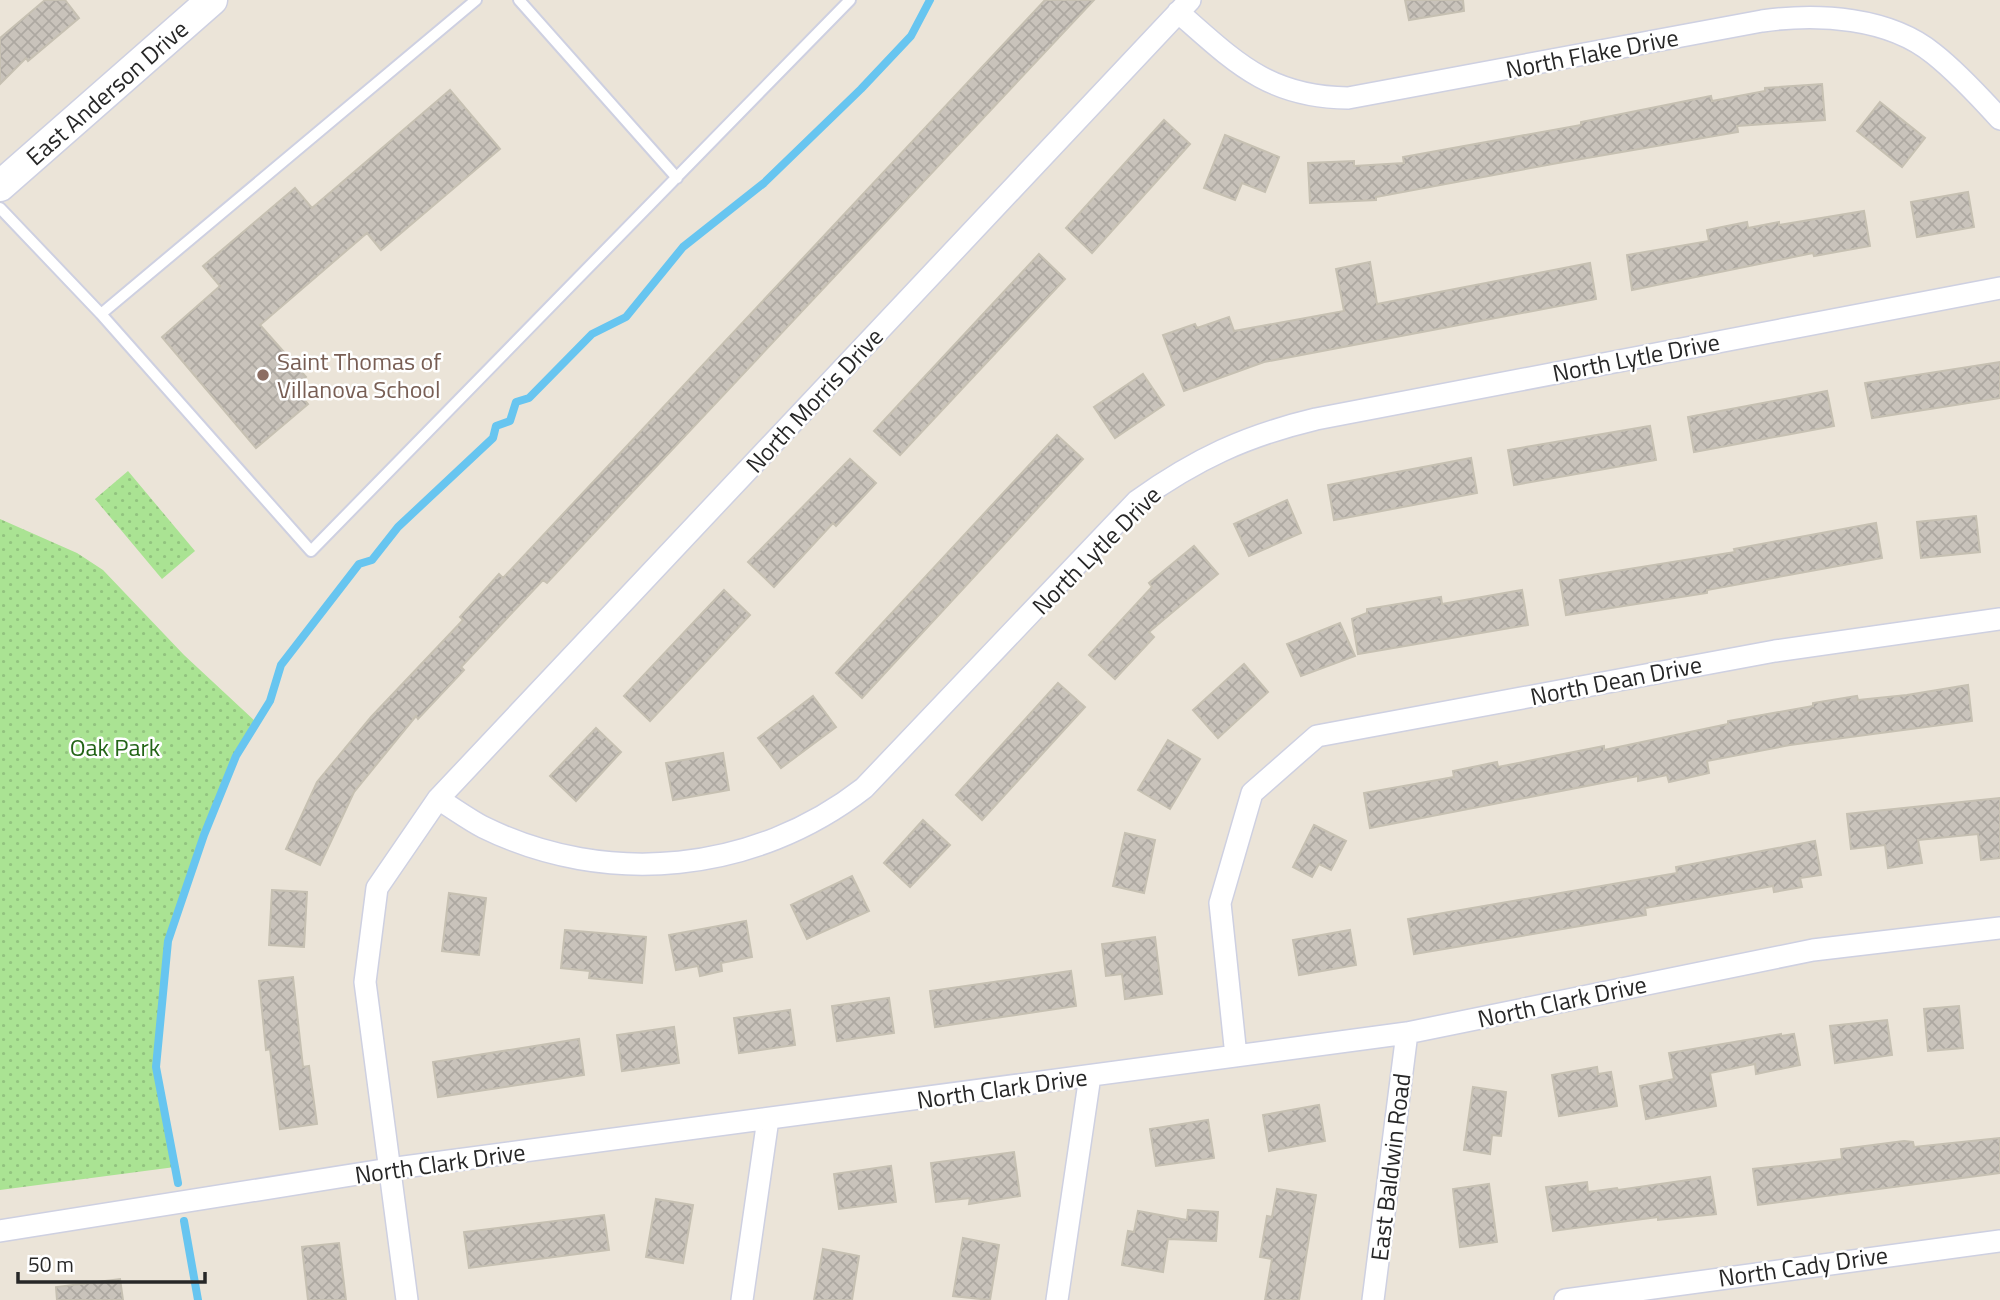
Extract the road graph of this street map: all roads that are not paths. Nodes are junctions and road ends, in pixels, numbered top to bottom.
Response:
1 (212, 0) edge
2 (476, 0) edge
3 (519, 0) edge
4 (850, 0) edge
5 (1184, 6) edge
6 (2000, 119) edge
7 (677, 178) junction
8 (0, 186) edge
9 (0, 208) edge
10 (2000, 288) edge
11 (100, 314) junction
12 (2000, 619) edge
13 (438, 799) junction
14 (2000, 928) edge
15 (1407, 1033) junction
16 (1236, 1056) junction
17 (1090, 1076) junction
18 (768, 1119) junction
19 (389, 1169) junction
20 (0, 1231) edge
21 (2000, 1241) edge
22 (407, 1300) edge
23 (742, 1300) edge
24 (1057, 1300) edge
25 (1373, 1300) edge
26 (1565, 1300) edge

1 - 8 street, East Anderson Drive
2 - 11 lane
3 - 7 lane
4 - 7 lane
5 - 6 street, North Flake Drive
5 - 13 street, North Morris Drive
7 - 11 lane
9 - 11 lane
10 - 13 street, North Lytle Drive
12 - 16 street, North Dean Drive
13 - 19 street, North Morris Drive
14 - 15 street, North Clark Drive
15 - 16 street, North Clark Drive
15 - 25 street, East Baldwin Road
16 - 17 street, North Clark Drive
17 - 18 street, North Clark Drive
17 - 24 street
18 - 19 street, North Clark Drive
18 - 23 street
19 - 20 street, North Clark Drive
19 - 22 street, North Morris Drive
21 - 26 street, North Cady Drive

